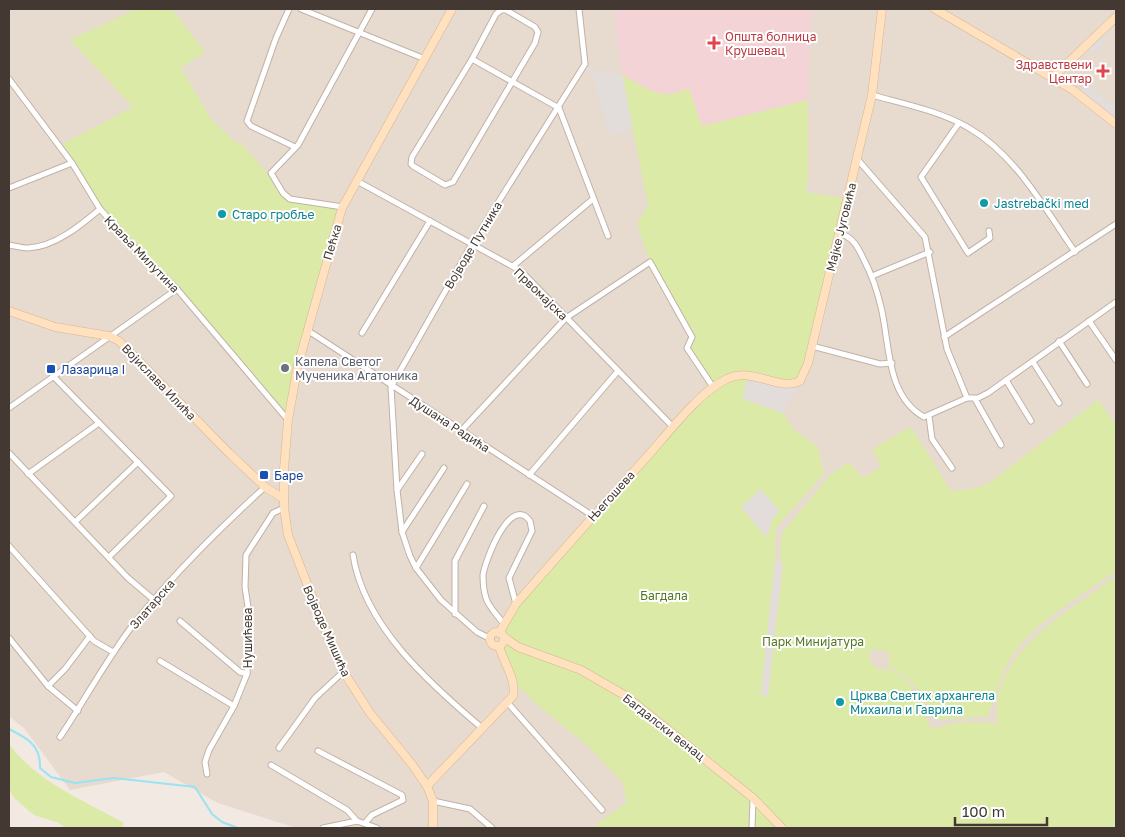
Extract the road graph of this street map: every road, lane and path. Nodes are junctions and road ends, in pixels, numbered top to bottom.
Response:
1 (289, 9) edge
2 (301, 9) edge
3 (372, 9) edge
4 (452, 9) edge
5 (579, 9) edge
6 (882, 9) edge
7 (935, 9) edge
8 (1116, 17) edge
9 (358, 34) junction
10 (425, 59) junction
11 (472, 59) junction
12 (1053, 77) junction
13 (9, 79) edge
14 (512, 82) junction
15 (872, 94) junction
16 (559, 108) junction
17 (959, 123) junction
18 (1116, 124) edge
19 (295, 147) junction
20 (858, 160) junction
21 (72, 163) junction
22 (356, 181) junction
23 (9, 188) edge
24 (593, 199) junction
25 (343, 207) junction
26 (100, 209) junction
27 (430, 221) junction
28 (1116, 224) edge
29 (989, 231) dead end
30 (839, 233) junction
31 (608, 236) dead end
32 (472, 244) junction
33 (9, 245) edge
34 (930, 252) junction
35 (1075, 252) junction
36 (513, 266) junction
37 (872, 276) junction
38 (177, 289) junction
39 (1116, 302) edge
40 (9, 311) edge
41 (566, 318) junction
42 (1089, 321) junction
43 (307, 330) junction
44 (362, 333) dead end
45 (109, 336) junction
46 (944, 337) junction
47 (1059, 341) junction
48 (812, 346) junction
49 (1116, 360) edge
50 (1032, 362) junction
51 (892, 363) junction
52 (618, 371) junction
53 (738, 374) joint
54 (53, 376) junction
55 (1006, 380) junction
56 (1087, 384) dead end
57 (391, 387) junction
58 (713, 387) junction
59 (966, 398) junction
60 (975, 399) junction
61 (1059, 404) dead end
62 (9, 408) edge
63 (927, 417) junction
64 (288, 420) junction
65 (1032, 421) dead end
66 (99, 423) junction
67 (673, 427) junction
68 (461, 431) junction
69 (1002, 445) dead end
70 (9, 453) edge
71 (422, 454) dead end
72 (138, 462) junction
73 (444, 468) dead end
74 (952, 468) dead end
75 (28, 474) junction
76 (529, 475) junction
77 (466, 484) dead end
78 (265, 487) junction
79 (397, 490) junction
80 (284, 504) junction
81 (484, 506) dead end
82 (593, 516) junction
83 (74, 522) junction
84 (402, 532) junction
85 (9, 546) edge
86 (354, 555) dead end
87 (108, 557) junction
88 (416, 568) junction
89 (154, 600) junction
90 (516, 604) junction
91 (455, 614) junction
92 (180, 621) dead end
93 (503, 623) junction
94 (502, 635) junction
95 (90, 636) junction
96 (9, 638) edge
97 (491, 639) junction
98 (499, 646) junction
99 (113, 652) junction
100 (160, 661) dead end
101 (344, 671) junction
102 (248, 674) junction
103 (48, 686) junction
104 (507, 702) junction
105 (234, 706) junction
106 (78, 711) junction
107 (482, 728) junction
108 (60, 737) dead end
109 (279, 748) dead end
110 (318, 751) dead end
111 (271, 765) dead end
112 (207, 774) dead end
113 (427, 786) junction
114 (754, 798) junction
115 (433, 801) junction
116 (602, 810) dead end
117 (356, 821) junction
118 (365, 823) junction
119 (323, 828) edge
120 (377, 828) edge
121 (433, 828) edge
122 (492, 828) edge
123 (752, 828) edge
124 (782, 828) edge

1 - 19 street
2 - 9 street
3 - 9 street
4 - 10 street, Пећка
5 - 16 street, Војводе Путника
6 - 15 street, Мајке Југовића
7 - 12 street
8 - 12 street
9 - 10 street
9 - 19 street
10 - 22 street, Пећка
11 - 14 street
11 - 14 street
11 - 14 street
12 - 18 street
13 - 21 street, Краља Милутина
14 - 16 street
15 - 17 street
15 - 20 street, Мајке Југовића
16 - 24 street
16 - 32 street, Војводе Путника
17 - 29 street
17 - 35 street
19 - 25 street
20 - 30 street, Мајке Југовића
20 - 34 street
21 - 23 street
21 - 26 street, Краља Милутина
22 - 25 street, Пећка
22 - 27 street, Првомајска
24 - 31 street
24 - 36 street
25 - 43 street, Пећка
26 - 33 street
26 - 38 street, Краља Милутина
27 - 32 street, Првомајска
27 - 44 street
28 - 35 street
30 - 37 street
30 - 48 street, Мајке Југовића
32 - 36 street, Првомајска
32 - 57 street, Војводе Путника
34 - 37 street
34 - 46 street
35 - 46 street
36 - 41 street, Првомајска
37 - 51 street
38 - 45 street
38 - 64 street, Краља Милутина
39 - 42 street
40 - 45 street, Војислава Илића
41 - 52 street, Првомајска
41 - 58 street
41 - 68 street
42 - 47 street
42 - 49 street
43 - 57 street, Душана Радића
43 - 64 street, Пећка
45 - 54 street
45 - 78 street, Војислава Илића
46 - 59 street
47 - 50 street
47 - 56 street
48 - 51 street
48 - 53 street, Мајке Југовића
50 - 55 street
50 - 61 street
51 - 63 street
52 - 67 street, Првомајска
52 - 76 street
53 - 58 street, Његошева
54 - 62 street
54 - 66 street
55 - 60 street
55 - 65 street
57 - 68 street, Душана Радића
57 - 79 street
58 - 67 street, Његошева
59 - 60 street
59 - 63 street
60 - 69 street
63 - 74 street
64 - 80 street, Пећка
66 - 72 street
66 - 75 street
67 - 82 street, Његошева
68 - 76 street, Душана Радића
70 - 75 street
71 - 79 street
72 - 83 street
72 - 87 street
73 - 84 street
75 - 83 street
76 - 82 street, Душана Радића
77 - 88 street
78 - 80 street, Војислава Илића
78 - 89 street, Златарска
79 - 84 street
80 - 101 street, Војводе Мишића
80 - 102 street, Нушићева
81 - 91 street
82 - 90 street, Његошева
83 - 87 street
84 - 88 street
85 - 95 street
86 - 107 street
87 - 89 street
88 - 91 street
89 - 99 street, Златарска
90 - 93 street, Његошева
90 - 93 street
91 - 97 street
92 - 102 street
93 - 94 street, Његошева
94 - 97 street
94 - 98 street
94 - 114 street, Багдалски венац
95 - 99 street
95 - 103 street
96 - 103 street
97 - 98 street
98 - 104 street
99 - 106 street, Златарска
100 - 105 street
101 - 109 street
101 - 113 street, Војводе Мишића
102 - 105 street, Нушићева
103 - 106 street
104 - 107 street
104 - 116 street
105 - 112 street, Нушићева
106 - 108 street, Златарска
107 - 113 street
110 - 118 street
111 - 117 street
113 - 115 street, Војводе Мишића
114 - 123 street
114 - 124 street, Багдалски венац
115 - 121 street, Војводе Мишића
115 - 122 street
117 - 118 street
117 - 119 street
118 - 120 street

